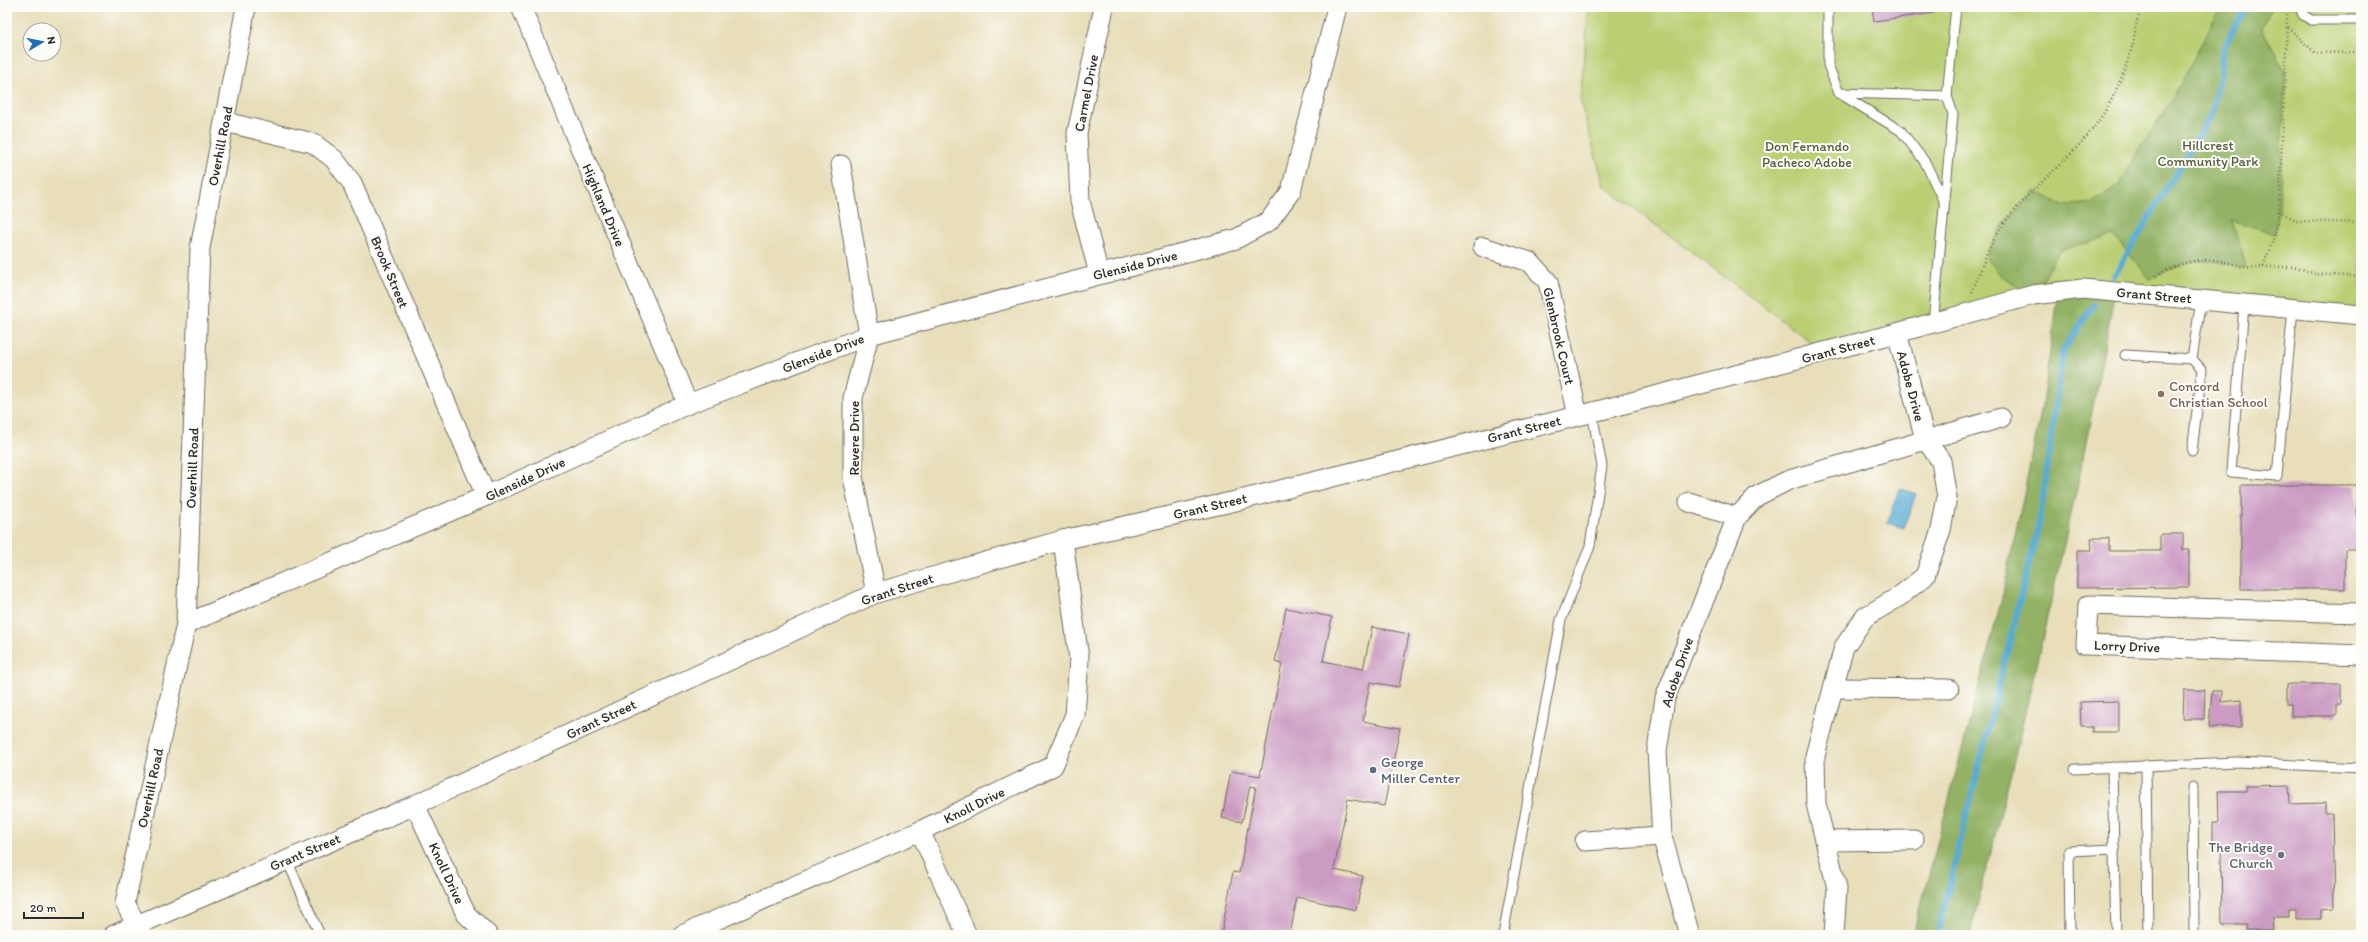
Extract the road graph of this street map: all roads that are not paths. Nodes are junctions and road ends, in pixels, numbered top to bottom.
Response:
1 (246, 7) edge
2 (521, 7) edge
3 (1104, 7) edge
4 (1337, 7) edge
5 (1828, 7) edge
6 (1956, 7) edge
7 (2300, 7) edge
8 (2361, 20) edge
9 (1839, 92) junction
10 (1947, 96) junction
11 (225, 122) junction
12 (841, 165) dead end
13 (1944, 202) junction
14 (1483, 247) dead end
15 (1099, 274) junction
16 (2201, 300) junction
17 (2244, 304) junction
18 (2293, 309) junction
19 (2361, 315) edge
20 (1933, 323) junction
21 (1897, 333) junction
22 (869, 335) junction
23 (2125, 355) dead end
24 (2192, 359) junction
25 (688, 404) junction
26 (1585, 414) junction
27 (2001, 418) dead end
28 (1925, 439) junction
29 (2192, 451) dead end
30 (486, 496) junction
31 (1689, 502) dead end
32 (1737, 517) junction
33 (1063, 540) junction
34 (876, 592) junction
35 (2361, 613) edge
36 (186, 624) junction
37 (2361, 654) edge
38 (1834, 688) junction
39 (1949, 689) dead end
40 (2146, 765) junction
41 (2112, 767) junction
42 (2361, 768) edge
43 (2075, 769) dead end
44 (2193, 787) dead end
45 (415, 805) junction
46 (920, 831) junction
47 (1662, 836) junction
48 (1914, 840) dead end
49 (1585, 841) dead end
50 (1826, 841) junction
51 (2115, 849) junction
52 (287, 860) junction
53 (138, 930) edge
54 (114, 935) edge
55 (320, 935) edge
56 (488, 935) edge
57 (682, 935) edge
58 (967, 935) edge
59 (1503, 935) edge
60 (1690, 935) edge
61 (1834, 935) edge
62 (2070, 935) edge
63 (2116, 935) edge
64 (2148, 935) edge
65 (2194, 935) edge

1 - 11 street, Overhill Road
2 - 25 street, Highland Drive
3 - 15 street, Carmel Drive
4 - 15 street, Glenside Drive
5 - 9 lane
6 - 10 lane
7 - 8 lane
9 - 10 lane
9 - 13 lane
10 - 13 lane
11 - 30 street, Brook Street
11 - 36 street, Overhill Road
12 - 22 street, Revere Drive
13 - 20 lane
14 - 26 street, Glenbrook Court
15 - 22 street, Glenside Drive
16 - 17 street, Grant Street
16 - 20 street, Grant Street
16 - 24 lane
17 - 18 street, Grant Street
17 - 18 lane
18 - 19 street, Grant Street
20 - 21 street, Grant Street
21 - 26 street, Grant Street
21 - 28 street, Adobe Drive
22 - 25 street, Glenside Drive
22 - 34 street, Revere Drive
23 - 24 lane
24 - 29 lane
25 - 30 street, Glenside Drive
26 - 33 street, Grant Street
26 - 59 lane
27 - 28 street, Adobe Drive
28 - 32 street, Adobe Drive
28 - 38 street, Adobe Drive
30 - 36 street, Glenside Drive
31 - 32 street
32 - 47 street, Adobe Drive
33 - 34 street, Grant Street
33 - 46 street, Knoll Drive
34 - 45 street, Grant Street
35 - 37 street, Lorry Drive
36 - 53 street, Overhill Road
38 - 39 street
38 - 50 street, Adobe Drive
40 - 41 lane
40 - 42 lane
40 - 64 lane
41 - 43 lane
41 - 51 lane
44 - 65 lane
45 - 52 street, Grant Street
45 - 56 street, Knoll Drive
46 - 57 street, Knoll Drive
46 - 58 street
47 - 49 street
47 - 60 street, Adobe Drive
48 - 50 street
50 - 61 street, Adobe Drive
51 - 62 lane
51 - 63 lane
52 - 53 street, Grant Street
52 - 55 lane
53 - 54 street, Grant Street

